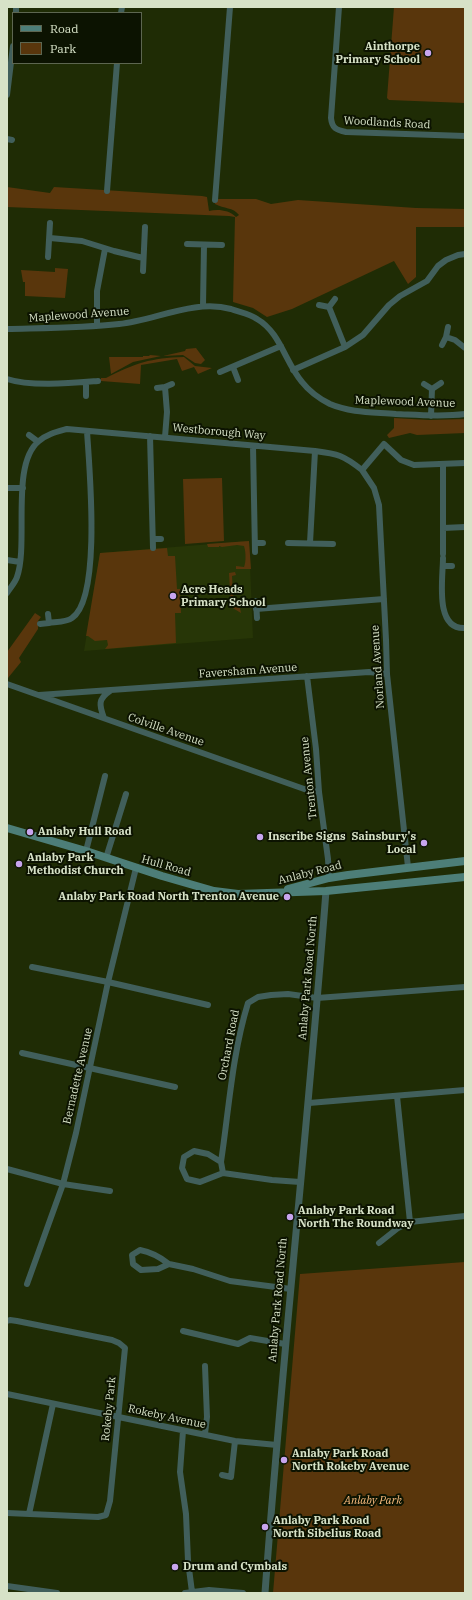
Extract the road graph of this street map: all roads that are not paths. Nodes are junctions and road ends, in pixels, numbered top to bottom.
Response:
1 (230, 7) edge
2 (339, 7) edge
3 (12, 54) edge
4 (117, 64) edge
5 (7, 95) edge
6 (465, 136) edge
7 (108, 191) dead end
8 (215, 200) dead end
9 (50, 223) dead end
10 (145, 227) dead end
11 (50, 238) junction
12 (187, 244) dead end
13 (204, 245) junction
14 (222, 246) dead end
15 (105, 249) junction
16 (465, 254) edge
17 (48, 258) dead end
18 (144, 258) junction
19 (143, 271) dead end
20 (335, 298) dead end
21 (319, 305) dead end
22 (204, 306) junction
23 (329, 307) junction
24 (97, 326) junction
25 (448, 327) dead end
26 (7, 329) edge
27 (446, 337) junction
28 (442, 345) dead end
29 (281, 346) junction
30 (345, 347) junction
31 (465, 348) edge
32 (233, 367) junction
33 (293, 370) junction
34 (220, 372) dead end
35 (7, 379) edge
36 (238, 380) dead end
37 (98, 381) dead end
38 (86, 382) junction
39 (441, 383) dead end
40 (172, 384) dead end
41 (424, 384) dead end
42 (165, 387) junction
43 (157, 388) dead end
44 (432, 389) junction
45 (86, 396) dead end
46 (465, 414) edge
47 (431, 416) junction
48 (87, 431) junction
49 (29, 435) dead end
50 (150, 436) junction
51 (165, 437) junction
52 (37, 441) junction
53 (253, 446) junction
54 (315, 451) junction
55 (465, 463) edge
56 (442, 464) junction
57 (362, 470) junction
58 (7, 488) edge
59 (23, 488) junction
60 (465, 527) edge
61 (443, 528) junction
62 (153, 539) junction
63 (161, 539) dead end
64 (255, 543) junction
65 (263, 543) dead end
66 (288, 543) dead end
67 (310, 543) junction
68 (332, 544) dead end
69 (153, 548) dead end
70 (255, 552) dead end
71 (7, 560) edge
72 (20, 562) junction
73 (443, 566) junction
74 (452, 566) dead end
75 (7, 593) edge
76 (384, 599) junction
77 (256, 601) dead end
78 (256, 609) junction
79 (48, 614) dead end
80 (257, 618) dead end
81 (49, 623) junction
82 (40, 624) dead end
83 (465, 628) edge
84 (387, 674) junction
85 (307, 676) junction
86 (7, 684) edge
87 (110, 691) junction
88 (39, 695) junction
89 (104, 718) junction
90 (105, 776) dead end
91 (319, 792) junction
92 (126, 794) dead end
93 (7, 828) edge
94 (86, 851) junction
95 (106, 858) junction
96 (465, 861) edge
97 (408, 867) junction
98 (136, 868) junction
99 (465, 877) edge
100 (328, 878) junction
101 (326, 891) junction
102 (276, 892) junction
103 (32, 967) dead end
104 (108, 982) junction
105 (465, 987) edge
106 (317, 998) junction
107 (208, 1005) dead end
108 (22, 1053) dead end
109 (90, 1067) junction
110 (176, 1087) dead end
111 (465, 1090) edge
112 (397, 1096) junction
113 (309, 1103) junction
114 (221, 1162) junction
115 (7, 1169) edge
116 (223, 1173) junction
117 (300, 1182) junction
118 (63, 1184) junction
119 (110, 1191) dead end
120 (465, 1216) edge
121 (410, 1222) junction
122 (379, 1243) dead end
123 (169, 1264) junction
124 (27, 1284) dead end
125 (291, 1289) junction
126 (7, 1321) edge
127 (183, 1331) dead end
128 (285, 1344) junction
129 (205, 1366) dead end
130 (7, 1394) edge
131 (53, 1404) junction
132 (119, 1417) junction
133 (183, 1431) junction
134 (205, 1434) junction
135 (235, 1441) junction
136 (277, 1445) junction
137 (222, 1476) dead end
138 (7, 1513) edge
139 (29, 1514) junction
140 (7, 1586) edge
141 (22, 1590) edge
142 (188, 1592) edge
143 (57, 1593) edge
144 (243, 1593) edge
145 (265, 1593) edge

1 - 8 street
2 - 6 street, Woodlands Road
3 - 5 street
4 - 7 street
9 - 11 street
10 - 18 street
11 - 15 street
11 - 17 street
12 - 13 street
13 - 14 street
13 - 22 street
15 - 18 street
15 - 24 street
16 - 30 street
18 - 19 street
20 - 23 street
21 - 23 street
22 - 24 street, Maplewood Avenue
22 - 29 street, Maplewood Avenue
23 - 30 street
24 - 26 street, Maplewood Avenue
25 - 27 street
27 - 28 street
27 - 31 street
29 - 32 street
29 - 33 street, Maplewood Avenue
30 - 33 street
32 - 34 street
32 - 36 street
33 - 47 street, Maplewood Avenue
35 - 38 street
37 - 38 street
38 - 45 street
39 - 44 street
40 - 42 street
41 - 44 street
42 - 43 street
42 - 51 street
44 - 47 street
46 - 47 street, Maplewood Avenue
48 - 50 street, Westborough Way
48 - 52 street, Westborough Way
48 - 81 street
49 - 52 street
50 - 51 street, Westborough Way
50 - 62 street
51 - 53 street, Westborough Way
52 - 59 street
53 - 54 street, Westborough Way
53 - 64 street
54 - 57 street, Westborough Way
54 - 67 street
55 - 56 street
56 - 57 street
56 - 61 street
57 - 76 street, Norland Avenue
58 - 59 street
59 - 72 street
60 - 61 street
61 - 73 street
62 - 63 street
62 - 69 street
64 - 65 street
64 - 70 street
66 - 67 street
67 - 68 street
71 - 72 street
72 - 75 street
73 - 74 street
73 - 83 street
76 - 78 street
76 - 84 street, Norland Avenue
77 - 78 street
78 - 80 street
79 - 81 street
81 - 82 street
84 - 85 street, Faversham Avenue
84 - 97 street, Norland Avenue
85 - 87 street, Faversham Avenue
85 - 91 street, Trenton Avenue
86 - 88 street, Colville Avenue
87 - 88 street, Faversham Avenue
87 - 89 street
88 - 89 street, Colville Avenue
89 - 91 street, Colville Avenue
90 - 94 street
91 - 100 street, Trenton Avenue
92 - 95 street
93 - 94 main road, Hull Road
94 - 95 main road, Hull Road
95 - 98 main road, Hull Road
96 - 97 main road, Anlaby Road
97 - 100 main road, Anlaby Road
98 - 102 main road, Hull Road
98 - 104 street, Bernadette Avenue
99 - 101 main road, Anlaby Road
100 - 102 main road, Anlaby Road
101 - 102 main road, Anlaby Road
101 - 106 street, Anlaby Park Road North
103 - 104 street
104 - 107 street
104 - 109 street, Bernadette Avenue
105 - 106 street
106 - 113 street, Anlaby Park Road North
106 - 114 street, Orchard Road
108 - 109 street
109 - 110 street
109 - 118 street, Bernadette Avenue
111 - 112 street
112 - 113 street
112 - 121 street
113 - 117 street, Anlaby Park Road North
114 - 116 street
114 - 116 street
115 - 118 street
116 - 117 street
117 - 125 street, Anlaby Park Road North
118 - 119 street
118 - 124 street, Bernadette Avenue
120 - 121 street
121 - 122 street
123 - 123 street
123 - 125 street
125 - 128 street, Anlaby Park Road North
126 - 132 street, Rokeby Park
127 - 128 street
128 - 136 street, Anlaby Park Road North
129 - 134 street
130 - 131 street, Rokeby Avenue
131 - 132 street, Rokeby Avenue
131 - 139 street
132 - 133 street, Rokeby Avenue
132 - 139 street, Rokeby Park
133 - 134 street, Rokeby Avenue
133 - 142 street
134 - 135 street, Rokeby Avenue
135 - 136 street, Rokeby Avenue
135 - 137 street
136 - 145 street, Anlaby Park Road North
138 - 139 street, Rokeby Park
140 - 141 street
141 - 143 street
142 - 144 street

